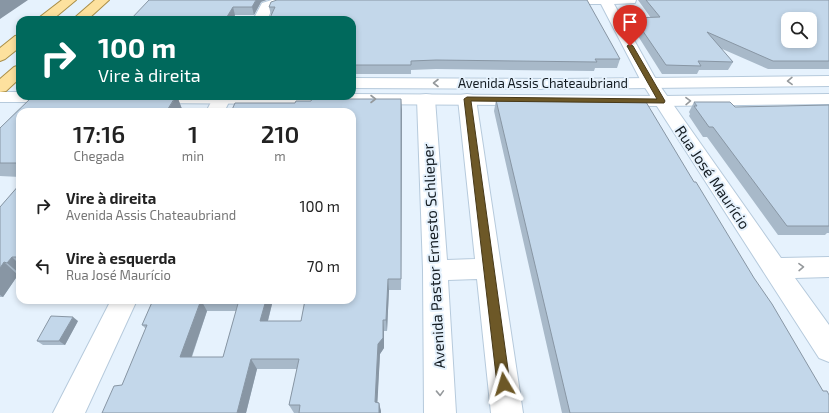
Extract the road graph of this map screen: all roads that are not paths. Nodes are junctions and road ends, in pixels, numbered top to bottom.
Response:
1 (70, 0) edge
2 (103, 0) edge
3 (285, 0) edge
4 (532, 0) edge
5 (605, 0) edge
6 (630, 0) edge
7 (48, 16) edge
8 (84, 16) edge
9 (262, 16) edge
10 (16, 40) edge
11 (16, 41) edge
12 (0, 50) edge
13 (0, 56) edge
14 (16, 75) edge
15 (829, 81) edge
16 (356, 83) edge
17 (650, 83) junction
18 (560, 84) junction
19 (7, 87) edge
20 (426, 99) junction
21 (467, 99) junction
22 (829, 99) edge
23 (178, 100) edge
24 (565, 100) junction
25 (662, 101) junction
26 (220, 102) edge
27 (829, 267) edge
28 (774, 268) junction
29 (489, 269) junction
30 (435, 270) junction
31 (122, 304) edge
32 (829, 349) edge
33 (69, 413) edge
34 (440, 413) edge
35 (507, 413) edge

1 - 7 main road
2 - 8 main road
3 - 9 street
4 - 5 street
5 - 6 street
5 - 17 street, Rua José Maurício
10 - 12 main road
11 - 13 main road
14 - 19 main road
15 -> 17 street, Avenida Assis Chateaubriand
18 -> 16 street, Avenida Assis Chateaubriand
17 - 18 street, Avenida Assis Chateaubriand
17 - 25 street, Rua José Maurício
18 - 24 street
20 - 21 street, Avenida Assis Chateaubriand
26 -> 20 street, Avenida Assis Chateaubriand
20 - 30 street, Avenida Pastor Ernesto Schlieper
21 - 24 street, Avenida Assis Chateaubriand
21 - 29 street
25 -> 22 street, Avenida Assis Chateaubriand
23 - 26 street, Avenida Assis Chateaubriand
24 - 25 street, Avenida Assis Chateaubriand
25 - 28 street, Rua José Maurício
28 -> 27 street
28 - 32 street, Rua José Maurício
29 - 30 street
29 - 35 street
30 -> 34 street, Avenida Pastor Ernesto Schlieper
31 - 33 street

